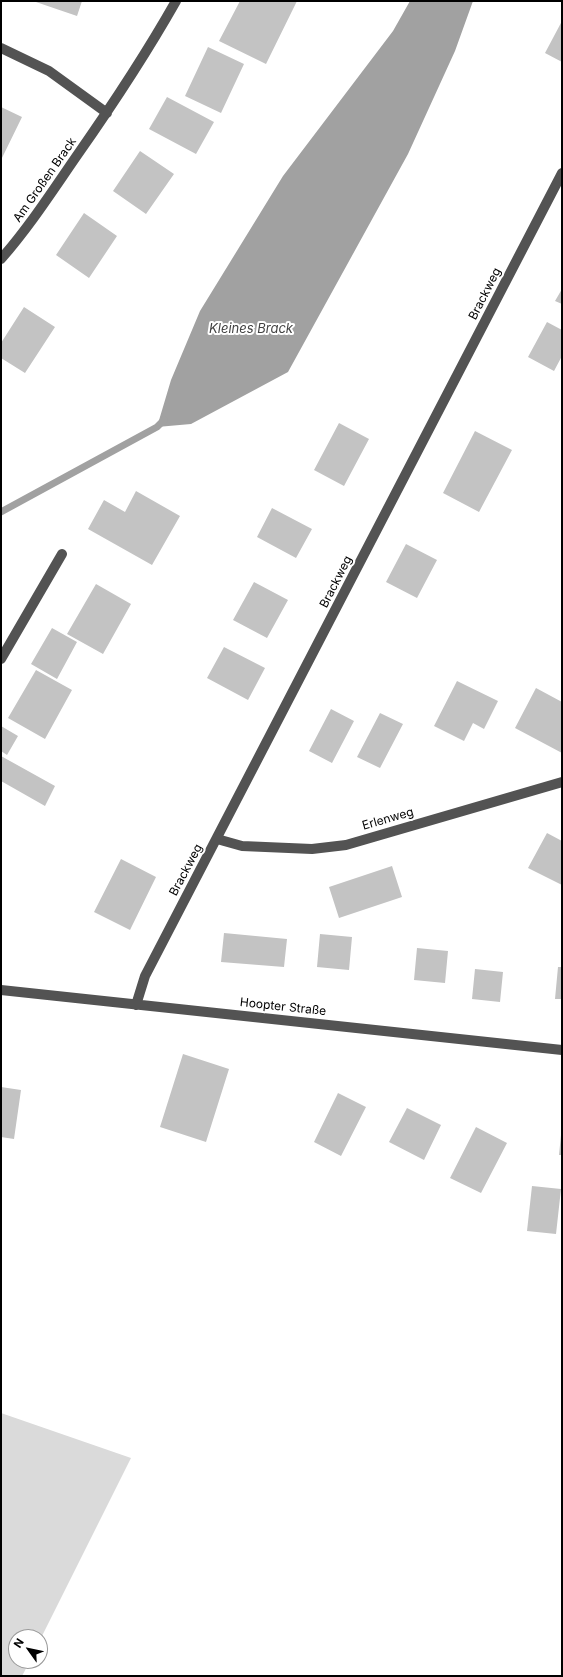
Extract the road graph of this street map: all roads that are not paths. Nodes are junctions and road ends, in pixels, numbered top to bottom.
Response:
1 (176, 1) edge
2 (1, 48) edge
3 (107, 113) junction
4 (562, 173) edge
5 (1, 259) edge
6 (62, 554) dead end
7 (1, 659) edge
8 (562, 782) edge
9 (217, 839) junction
10 (1, 990) edge
11 (136, 1005) junction
12 (562, 1050) edge

1 - 3 street, Am Großen Brack
2 - 3 street
3 - 5 street, Am Großen Brack
4 - 9 street, Brackweg
6 - 7 street
8 - 9 street, Erlenweg
9 - 11 street, Brackweg
10 - 11 street, Hoopter Straße
11 - 12 street, Hoopter Straße

